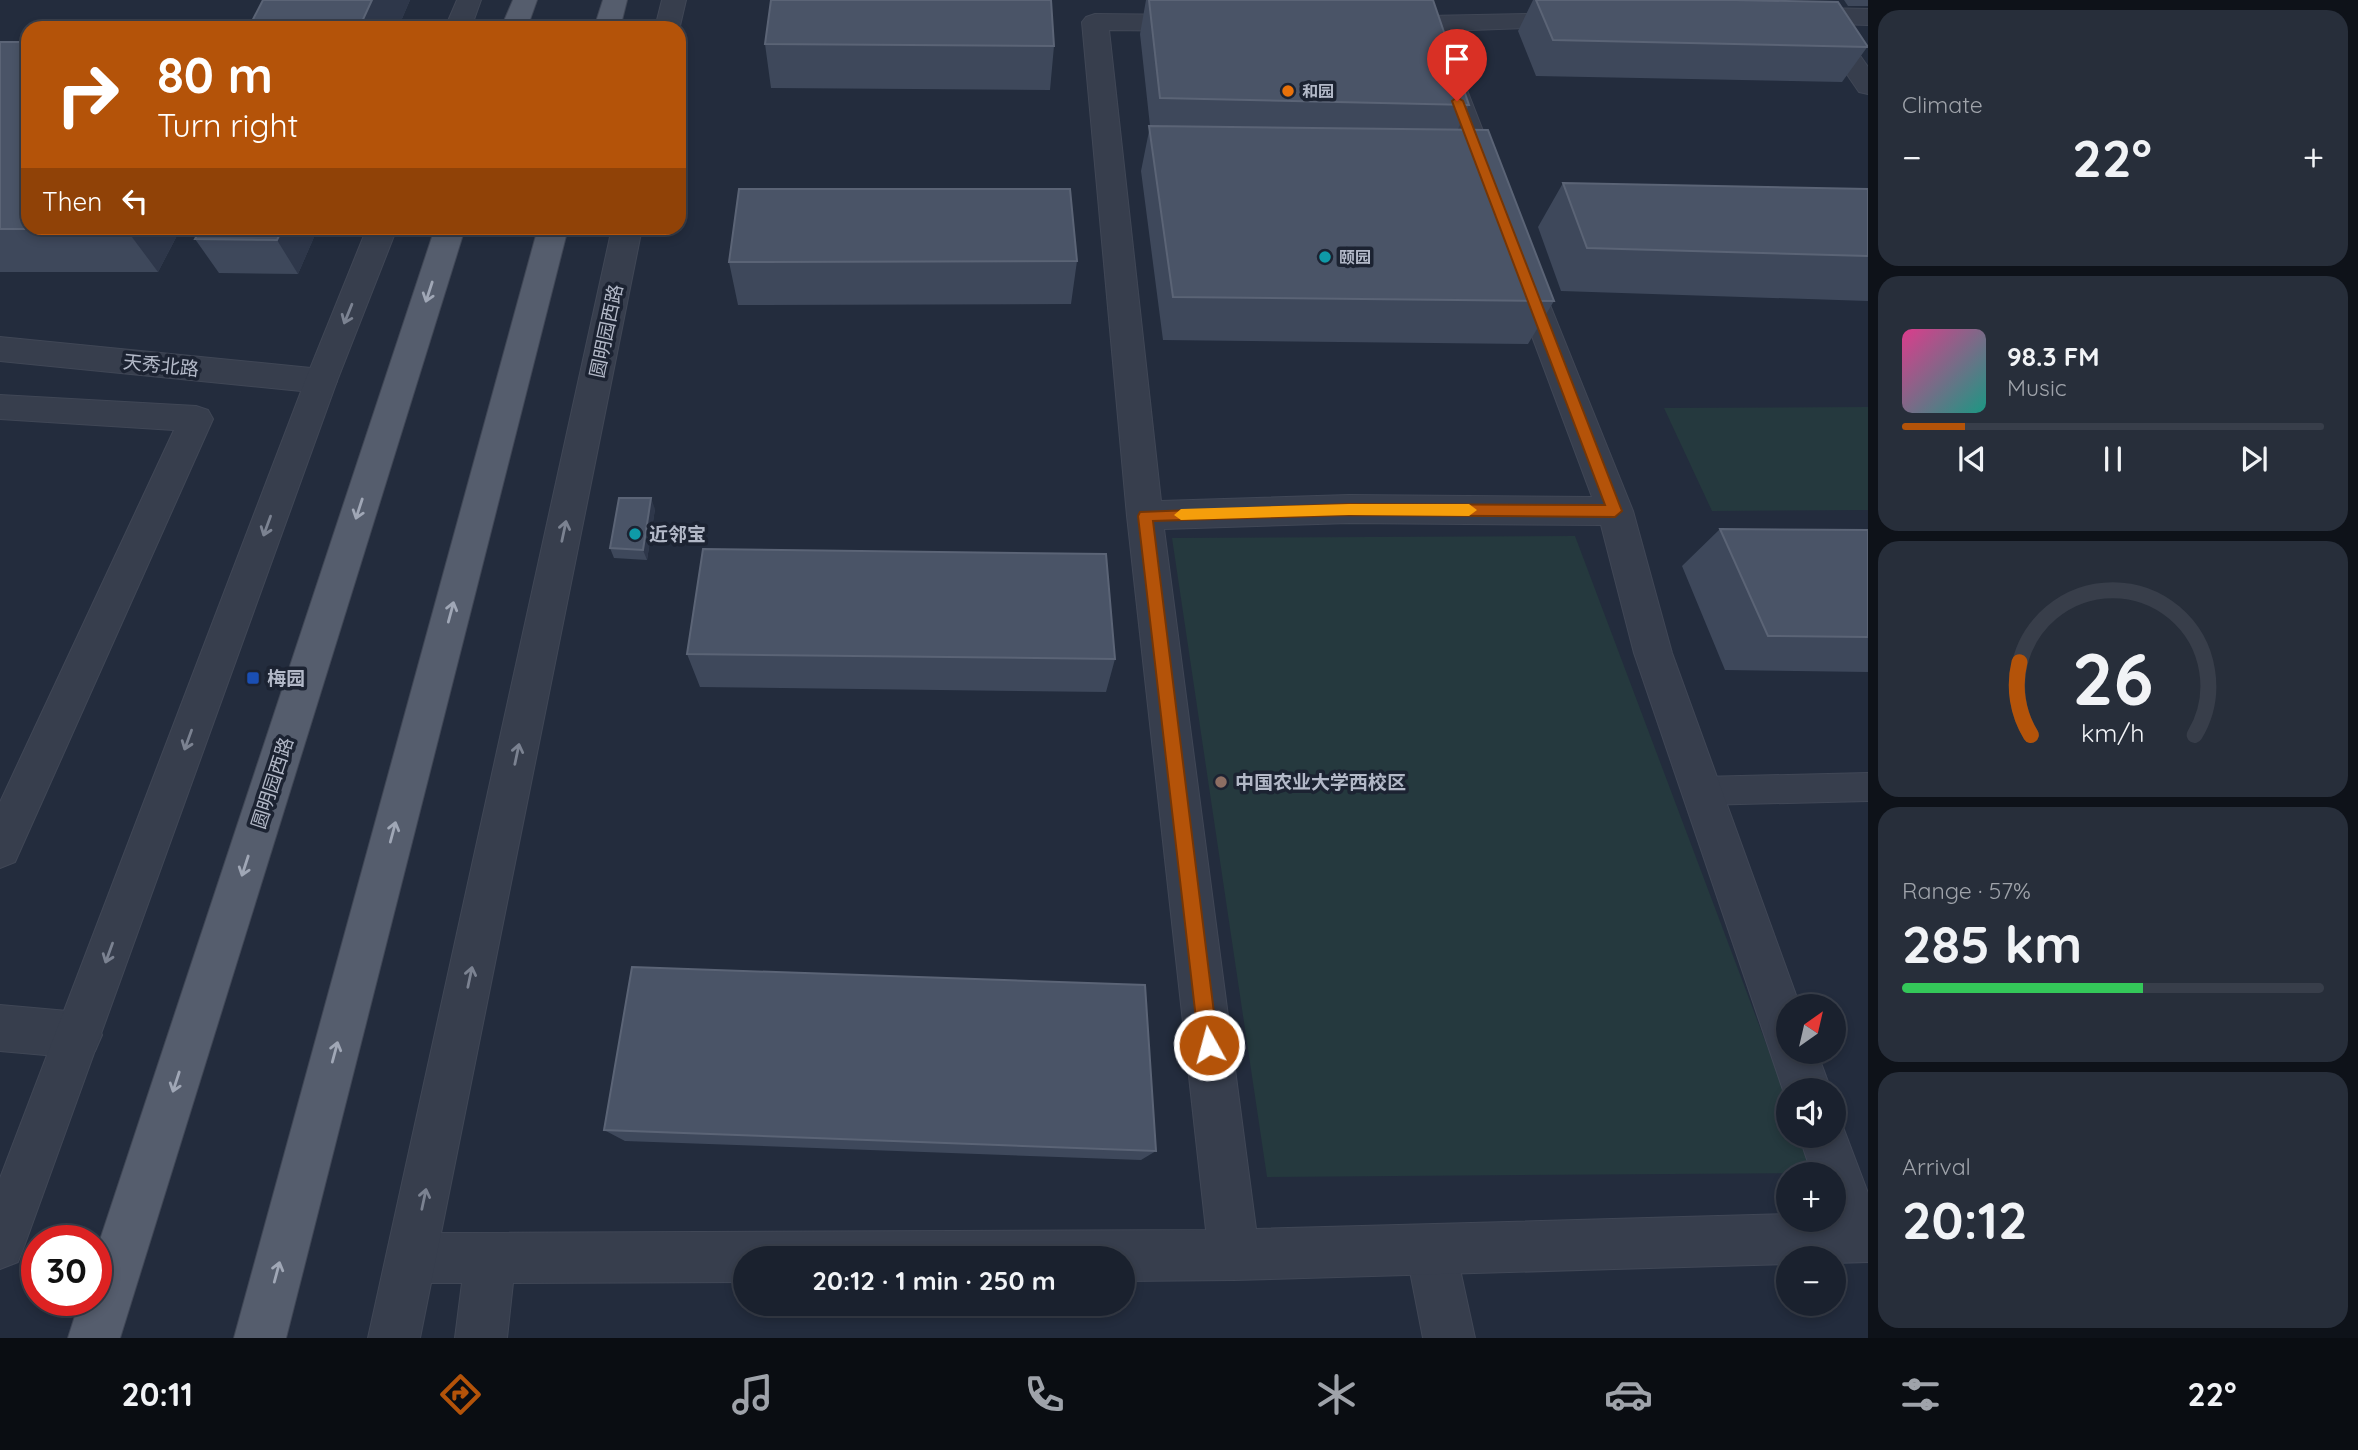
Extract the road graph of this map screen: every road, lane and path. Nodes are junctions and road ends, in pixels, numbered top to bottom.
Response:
1 (469, 0) edge
2 (525, 0) edge
3 (615, 0) edge
4 (674, 0) edge
5 (1868, 18) edge
6 (1610, 20) edge
7 (461, 21) edge
8 (516, 21) edge
9 (609, 21) edge
10 (670, 21) edge
11 (1220, 23) edge
12 (1868, 86) edge
13 (1497, 203) edge
14 (379, 235) edge
15 (448, 235) edge
16 (551, 235) edge
17 (626, 235) edge
18 (1511, 242) edge
19 (0, 349) edge
20 (321, 381) junction
21 (0, 407) edge
22 (1615, 511) junction
23 (1145, 516) junction
24 (1868, 788) edge
25 (1701, 791) junction
26 (0, 848) edge
27 (1776, 1003) edge
28 (0, 1028) edge
29 (79, 1035) junction
30 (1828, 1148) edge
31 (1864, 1237) edge
32 (0, 1244) edge
33 (1431, 1251) junction
34 (1234, 1255) junction
35 (412, 1258) junction
36 (491, 1259) junction
37 (94, 1338) edge
38 (260, 1338) edge
39 (394, 1338) edge
40 (481, 1338) edge
41 (1450, 1338) edge

1 - 7 street
2 - 8 main road
3 - 9 main road
4 - 10 street
5 - 12 street
6 - 13 street
11 - 23 street
14 -> 20 street
15 -> 37 main road, 圆明园西路
38 -> 16 main road
35 -> 17 street, 圆明园西路
18 - 22 street
19 - 20 street, 天秀北路
20 -> 29 street
21 - 26 street
22 - 23 street
22 - 25 street
23 - 34 street
24 - 25 lane
25 - 27 street
28 - 29 street
29 - 32 street
30 - 31 street
31 - 33 street
33 - 34 street
33 - 41 street
34 - 36 street
35 - 36 street
35 - 39 street, 圆明园西路
36 - 40 street

